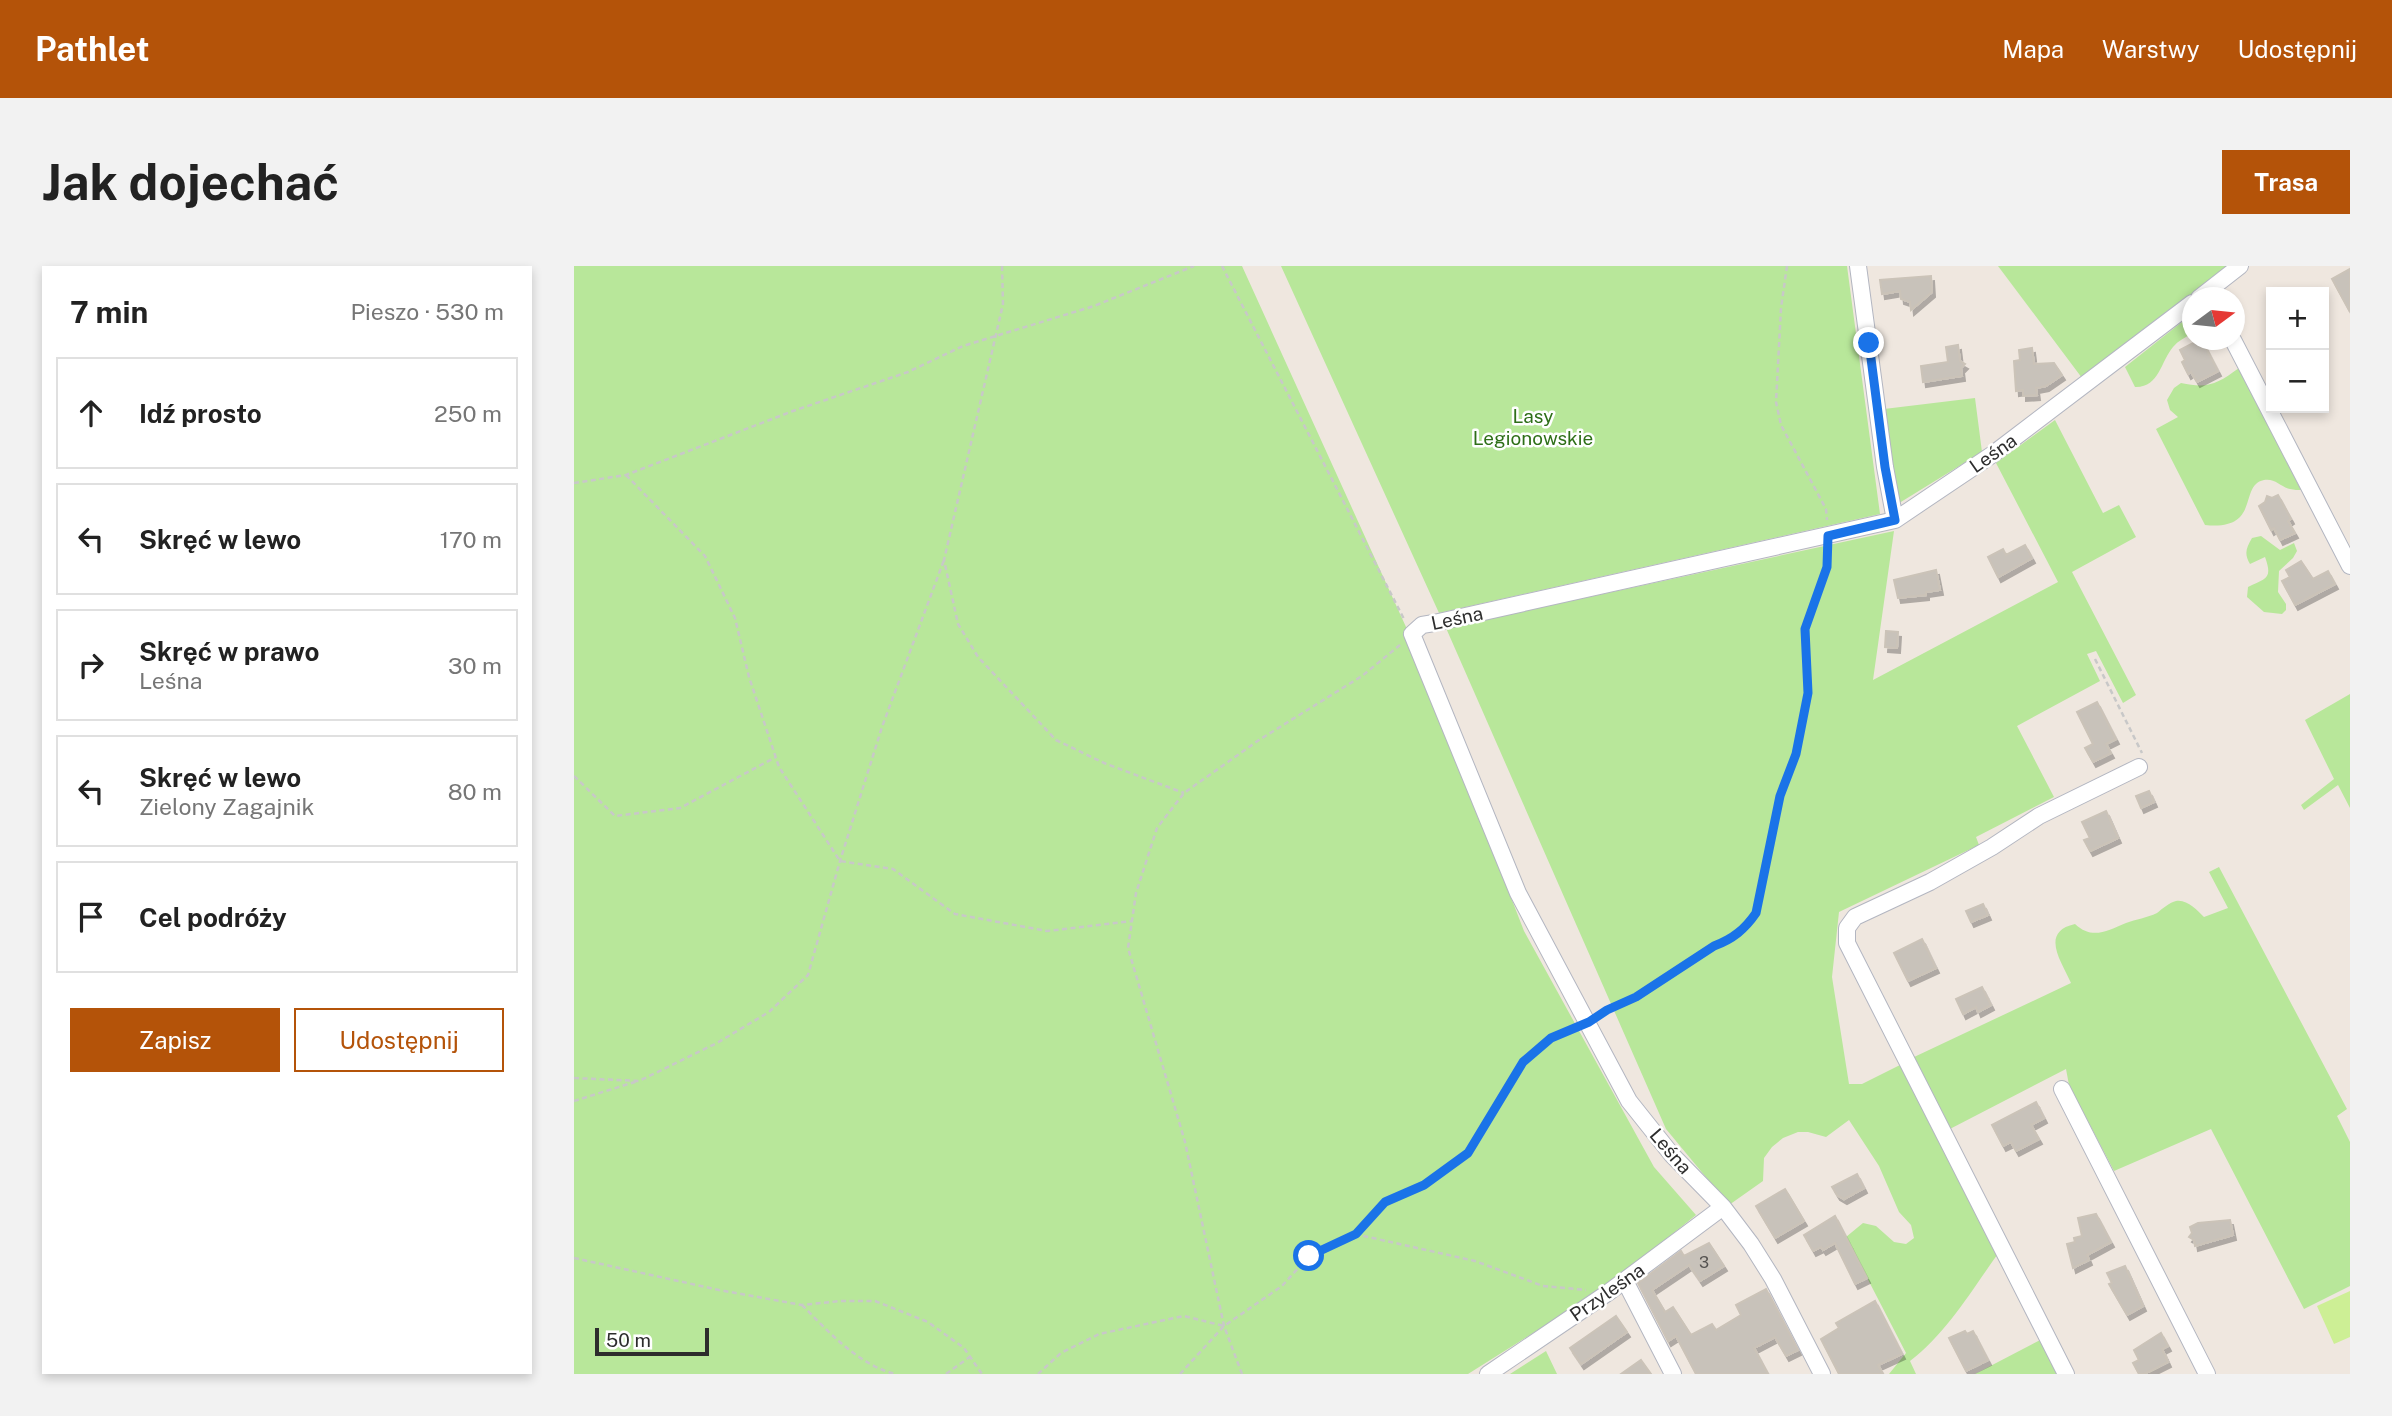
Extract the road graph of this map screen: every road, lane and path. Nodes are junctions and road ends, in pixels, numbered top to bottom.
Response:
1 (1002, 266) edge
2 (1194, 266) edge
3 (1223, 266) edge
4 (1787, 266) edge
5 (1858, 266) edge
6 (2240, 266) edge
7 (2215, 287) edge
8 (2182, 311) edge
9 (996, 336) junction
10 (2238, 350) edge
11 (626, 474) junction
12 (574, 483) edge
13 (1895, 520) junction
14 (1828, 536) junction
15 (944, 560) junction
16 (2350, 566) edge
17 (1412, 634) junction
18 (2095, 659) dead end
19 (776, 757) junction
20 (2139, 766) joint
21 (574, 776) edge
22 (1184, 793) junction
23 (840, 861) junction
24 (1132, 921) junction
25 (1589, 1022) junction
26 (574, 1078) edge
27 (639, 1081) junction
28 (2062, 1089) dead end
29 (574, 1101) edge
30 (1723, 1207) junction
31 (1356, 1234) junction
32 (574, 1258) edge
33 (1625, 1280) junction
34 (1609, 1292) junction
35 (802, 1305) junction
36 (1224, 1326) junction
37 (971, 1356) junction
38 (895, 1374) edge
39 (946, 1374) edge
40 (982, 1374) edge
41 (1038, 1374) edge
42 (1180, 1374) edge
43 (1241, 1374) edge
44 (1488, 1374) edge
45 (1673, 1374) edge
46 (1822, 1374) edge
47 (2066, 1374) edge
48 (2207, 1374) edge

1 - 9 path
2 - 9 path
3 - 17 path
4 - 14 path
5 - 13 street
6 - 7 street
8 - 13 street, Leśna
9 - 11 path
9 - 15 path
10 - 16 street
11 - 12 path
11 - 19 path
13 - 14 street, Leśna
14 - 17 street, Leśna
14 - 25 path
15 - 22 path
15 - 23 path
17 - 22 path
17 - 25 street, Leśna
18 - 20 path
19 - 21 path
19 - 23 path
20 - 47 street
22 - 24 path
23 - 24 path
23 - 27 path
24 - 36 path
25 - 30 street, Leśna
25 - 31 path
26 - 27 path
27 - 29 path
28 - 48 street
30 - 33 street, Przyleśna
30 - 46 street, Leśna
31 - 34 path
31 - 36 path
32 - 35 path
33 - 34 street, Przyleśna
33 - 45 street
34 - 44 street, Przyleśna
35 - 37 path
35 - 38 path
36 - 41 path
36 - 42 path
36 - 43 path
37 - 39 path
37 - 40 path

